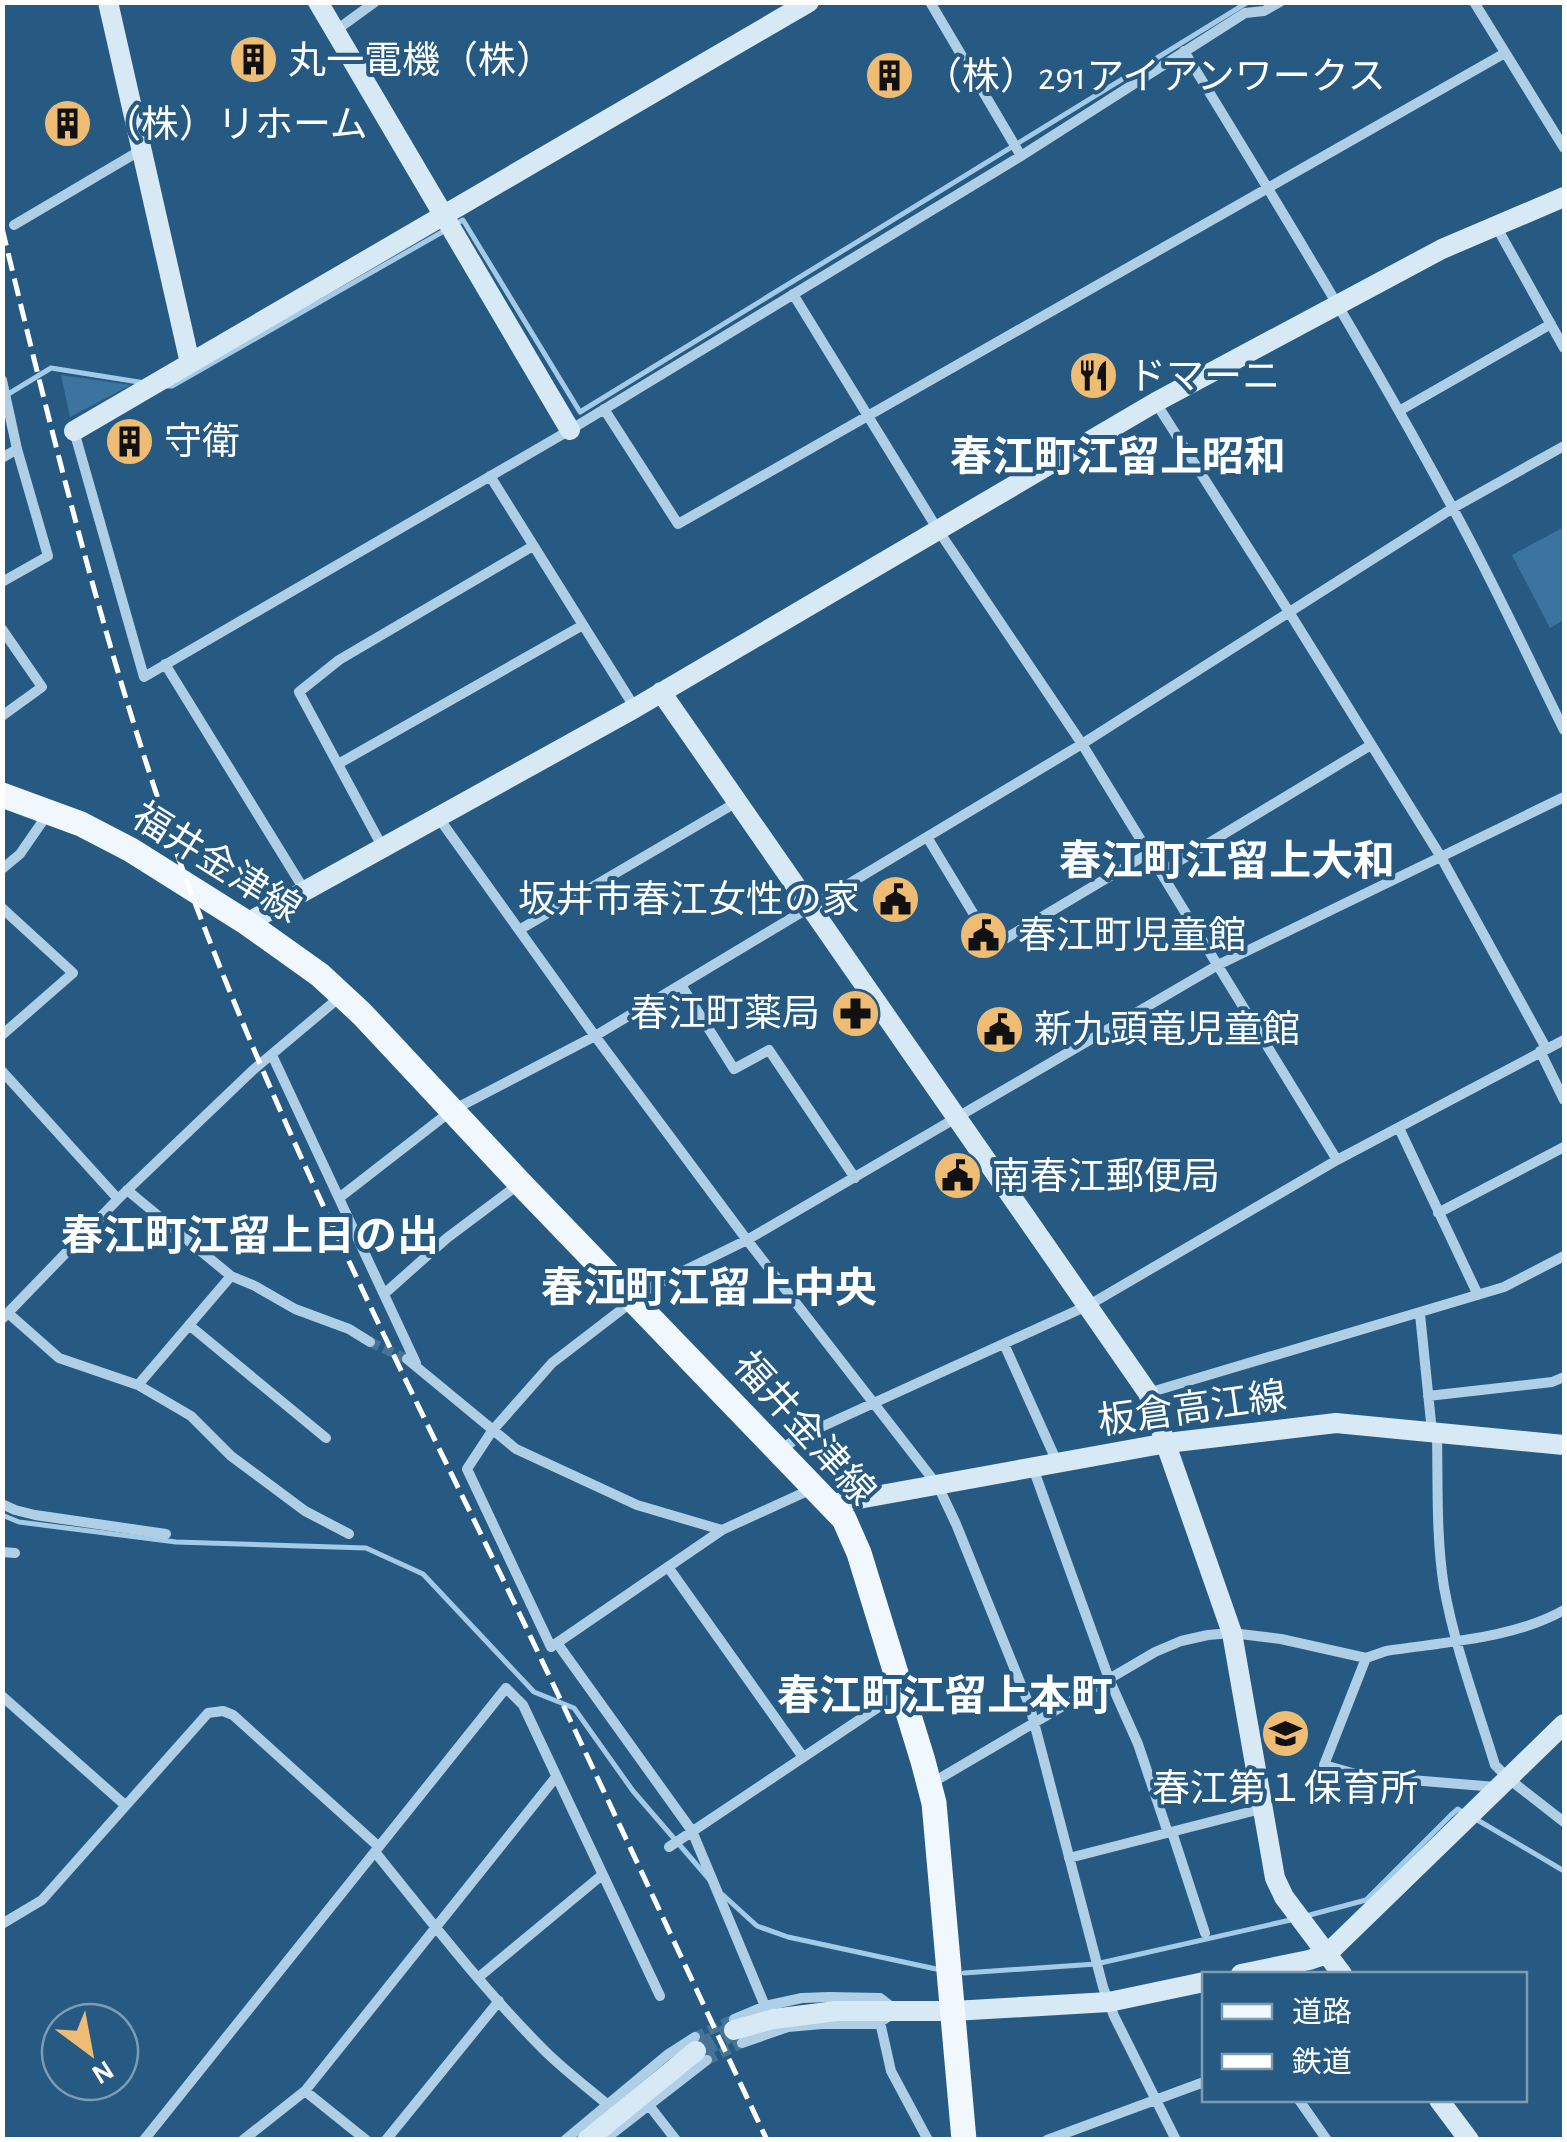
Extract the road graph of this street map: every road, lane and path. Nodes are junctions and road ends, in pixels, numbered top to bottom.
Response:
1 (108, 2) edge
2 (318, 2) edge
3 (375, 2) edge
4 (810, 2) edge
5 (930, 2) edge
6 (1280, 2) edge
7 (1474, 2) edge
8 (334, 30) junction
9 (1184, 51) junction
10 (1505, 53) junction
11 (1564, 148) edge
12 (142, 150) junction
13 (1021, 156) junction
14 (1268, 188) junction
15 (1564, 197) edge
16 (443, 215) junction
17 (14, 224) dead end
18 (1496, 226) junction
19 (794, 294) junction
20 (1339, 304) junction
21 (1551, 324) junction
22 (1564, 348) edge
23 (190, 362) junction
24 (2, 380) edge
25 (1156, 402) junction
26 (604, 409) junction
27 (1399, 411) junction
28 (869, 416) junction
29 (570, 430) junction
30 (74, 431) joint
31 (1564, 446) edge
32 (18, 449) junction
33 (2, 458) edge
34 (490, 476) junction
35 (1453, 508) junction
36 (938, 530) junction
37 (534, 546) junction
38 (2, 582) edge
39 (1290, 612) junction
40 (584, 625) junction
41 (2, 629) edge
42 (166, 664) junction
43 (662, 692) junction
44 (636, 708) junction
45 (2, 716) edge
46 (1564, 730) edge
47 (1082, 744) junction
48 (1372, 745) junction
49 (338, 764) junction
50 (2, 795) edge
51 (1564, 797) edge
52 (738, 802) junction
53 (50, 811) junction
54 (438, 817) junction
55 (927, 837) junction
56 (383, 848) junction
57 (1149, 853) junction
58 (1440, 857) junction
59 (2, 869) edge
60 (1161, 872) junction
61 (305, 891) junction
62 (810, 906) junction
63 (2, 908) edge
64 (247, 923) junction
65 (519, 930) junction
66 (1218, 964) junction
67 (681, 984) junction
68 (342, 996) junction
69 (2, 1035) edge
70 (595, 1036) junction
71 (1564, 1040) edge
72 (1543, 1050) junction
73 (272, 1055) junction
74 (2, 1071) edge
75 (1564, 1100) edge
76 (452, 1111) junction
77 (958, 1118) junction
78 (1399, 1128) junction
79 (1564, 1147) edge
80 (1337, 1160) junction
81 (855, 1178) junction
82 (520, 1183) junction
83 (123, 1194) junction
84 (339, 1198) junction
85 (1438, 1213) junction
86 (747, 1240) junction
87 (1564, 1256) edge
88 (230, 1276) junction
89 (384, 1294) junction
90 (1478, 1296) junction
91 (633, 1299) junction
92 (1089, 1306) junction
93 (1420, 1314) junction
94 (5, 1316) edge
95 (189, 1325) junction
96 (370, 1342) tunnel mouth
97 (1004, 1344) junction
98 (407, 1358) tunnel mouth
99 (418, 1368) junction
100 (1564, 1377) edge
101 (138, 1386) junction
102 (1148, 1393) junction
103 (1428, 1396) junction
104 (876, 1402) junction
105 (492, 1430) junction
106 (1434, 1432) junction
107 (326, 1438) dead end
108 (1166, 1442) junction
109 (1564, 1445) edge
110 (780, 1451) junction
111 (1058, 1463) junction
112 (1032, 1468) junction
113 (938, 1486) junction
114 (823, 1496) junction
115 (2, 1504) edge
116 (722, 1530) junction
117 (166, 1534) dead end
118 (348, 1534) dead end
119 (668, 1566) junction
120 (1564, 1610) edge
121 (1232, 1633) junction
122 (1456, 1640) junction
123 (558, 1643) junction
124 (1366, 1658) junction
125 (1109, 1679) junction
126 (902, 1691) junction
127 (2, 1696) edge
128 (1034, 1723) junction
129 (1564, 1724) edge
130 (803, 1757) junction
131 (556, 1776) junction
132 (1504, 1783) junction
133 (930, 1784) junction
134 (125, 1805) junction
135 (1262, 1809) junction
136 (1564, 1822) edge
137 (692, 1831) junction
138 (1170, 1832) junction
139 (668, 1847) dead end
140 (377, 1849) junction
141 (1069, 1858) junction
142 (602, 1875) junction
143 (2, 1924) edge
144 (436, 1927) junction
145 (1205, 1933) dead end
146 (1326, 1954) junction
147 (1251, 1972) edge
148 (1340, 1972) edge
149 (479, 1977) junction
150 (1202, 1982) edge
151 (660, 1996) dead end
152 (499, 2001) junction
153 (1109, 2002) junction
154 (766, 2006) junction
155 (952, 2012) junction
156 (889, 2017) junction
157 (737, 2030) joint
158 (699, 2050) junction
159 (1202, 2083) edge
160 (305, 2090) junction
161 (1157, 2100) junction
162 (1300, 2102) edge
163 (1439, 2102) edge
164 (608, 2104) junction
165 (648, 2104) junction
166 (1466, 2138) edge
167 (144, 2140) edge
168 (243, 2140) edge
169 (366, 2140) edge
170 (386, 2140) edge
171 (565, 2140) edge
172 (588, 2140) edge
173 (604, 2140) edge
174 (676, 2140) edge
175 (928, 2140) edge
176 (964, 2140) edge
177 (1047, 2140) edge
178 (1176, 2140) edge
179 (1327, 2140) edge

1 - 12 street
2 - 8 street
3 - 8 street
4 - 16 street
5 - 13 street
6 - 9 street
7 - 10 street
8 - 16 street
9 - 13 street
9 - 14 street
10 - 11 street
10 - 14 street
12 - 17 street
12 - 23 street
13 - 19 street
14 - 20 street
14 - 28 street
15 - 18 street
16 - 23 street
16 - 29 street
18 - 20 street
18 - 21 street
19 - 26 street
19 - 28 street
20 - 25 street
20 - 27 street
21 - 22 street
21 - 27 street
23 - 30 street
24 - 32 street
25 - 36 street
25 - 39 street
26 - 28 street
26 - 29 street
27 - 35 street
28 - 36 street
29 - 34 street
30 - 42 street
31 - 35 street
32 - 33 street
32 - 38 street
34 - 37 street
34 - 42 street
35 - 39 street
35 - 46 street
36 - 43 street
36 - 47 street
37 - 40 street
37 - 49 street
39 - 47 street
39 - 48 street
40 - 44 street
40 - 49 street
41 - 45 street
42 - 61 street
43 - 44 street
43 - 52 street
44 - 54 street
47 - 55 street
47 - 57 street
48 - 58 street
48 - 60 street
49 - 56 street
50 - 53 main road, 福井金津線
51 - 58 street
52 - 62 street
52 - 65 street
53 - 59 street
53 - 64 main road, 福井金津線
54 - 56 street
54 - 65 street
55 - 57 street
55 - 62 street
56 - 61 street
57 - 60 street
58 - 66 street
58 - 72 street
60 - 66 street
61 - 64 street
62 - 67 street
62 - 77 street
63 - 69 street
64 - 68 main road, 福井金津線
65 - 70 street
66 - 77 street
66 - 80 street
67 - 70 street
67 - 81 street
68 - 73 street
68 - 76 main road, 福井金津線
70 - 76 street
70 - 86 street
71 - 72 street
72 - 75 street
72 - 78 street
73 - 83 street
73 - 84 street
74 - 83 street
76 - 82 main road, 福井金津線
76 - 84 street
77 - 81 street
77 - 92 street
78 - 80 street
78 - 85 street
79 - 85 street
80 - 92 street
81 - 86 street
82 - 89 street
82 - 91 main road, 福井金津線
83 - 88 street
83 - 94 street
84 - 89 street
85 - 90 street
86 - 91 street
86 - 104 street
87 - 90 street
88 - 95 street
88 - 96 street
89 - 99 street
90 - 93 street
91 - 105 street
91 - 110 main road, 福井金津線
92 - 97 street
92 - 102 street
93 - 102 street
93 - 103 street
94 - 101 street
95 - 101 street
95 - 107 street
97 - 104 street
97 - 111 street
98 - 99 street
99 - 105 street
100 - 103 street
101 - 118 street
102 - 108 street
103 - 106 street
104 - 110 street
104 - 113 street
105 - 116 street
105 - 123 street
106 - 108 street, 板倉高江線
106 - 109 street, 板倉高江線
106 - 122 street
108 - 111 street, 板倉高江線
108 - 121 street
110 - 114 main road, 福井金津線
111 - 112 street, 板倉高江線
112 - 113 street, 板倉高江線
112 - 125 street
113 - 114 street, 板倉高江線
113 - 128 street
114 - 116 street
114 - 126 main road, 福井金津線
115 - 117 street
116 - 119 street
119 - 123 street
119 - 130 street
120 - 122 street
121 - 124 street
121 - 125 street
121 - 135 street
122 - 124 street
122 - 132 street
123 - 137 street
124 - 132 street
125 - 128 street
125 - 138 street
126 - 130 street
126 - 133 main road, 福井金津線
127 - 134 street
128 - 133 street
128 - 141 street
129 - 132 street
130 - 137 street
131 - 140 street
131 - 142 street
131 - 144 street
132 - 136 street
132 - 146 street
133 - 155 main road, 福井金津線
134 - 140 street
134 - 143 street
135 - 138 street
135 - 146 street
137 - 139 street
137 - 154 street
138 - 141 street
138 - 145 street
140 - 144 street
140 - 167 street
141 - 153 street
142 - 149 street
142 - 151 street
144 - 149 street
144 - 160 street
146 - 147 street
146 - 148 street
149 - 152 street
150 - 153 street
152 - 164 street
152 - 170 street
153 - 155 street
153 - 161 street
154 - 156 street
154 - 157 street
155 - 156 street
155 - 176 main road, 福井金津線
156 - 157 street
156 - 175 street
158 - 164 street
158 - 165 street
158 - 172 street
159 - 161 street
160 - 168 street
160 - 169 street
161 - 177 street
161 - 178 street
162 - 179 street
163 - 166 street
164 - 171 street
165 - 173 street
165 - 174 street

